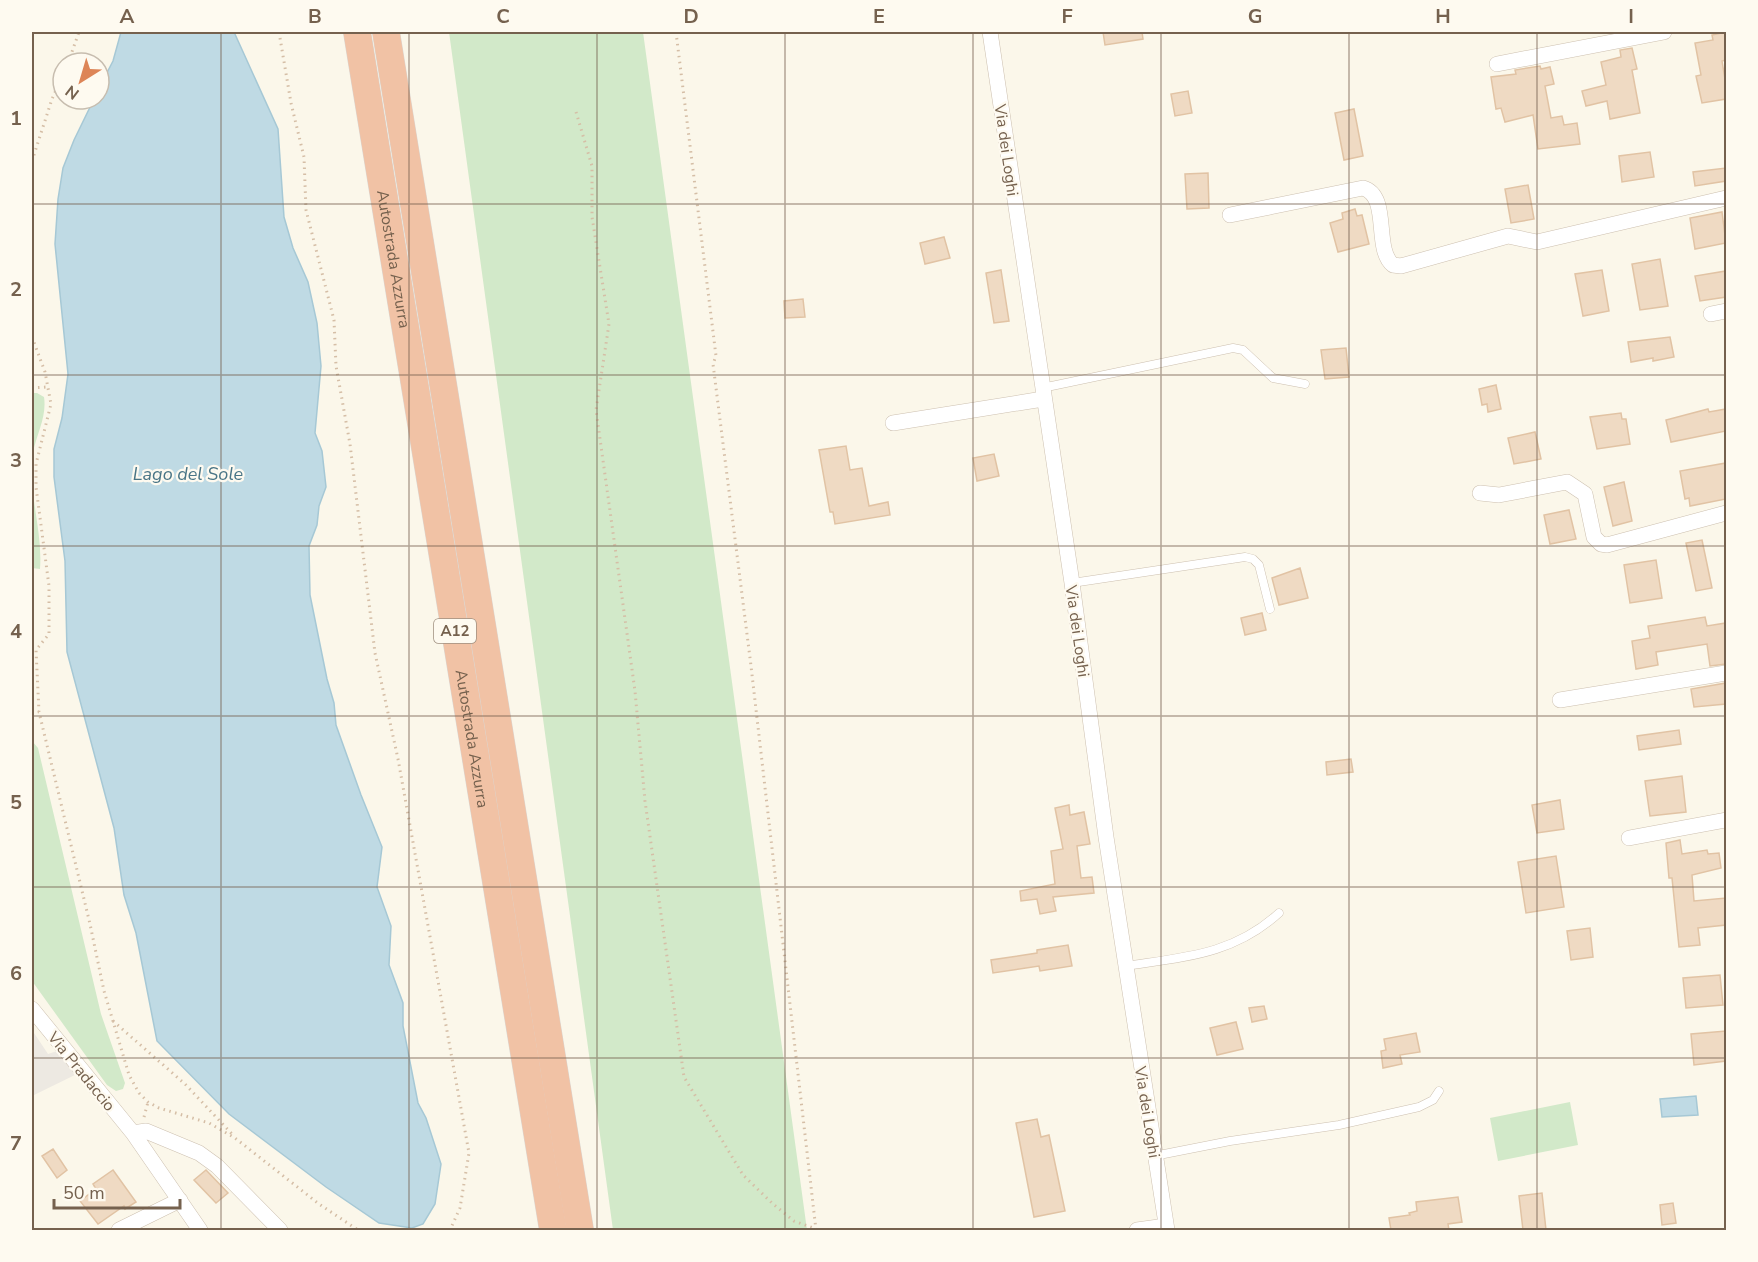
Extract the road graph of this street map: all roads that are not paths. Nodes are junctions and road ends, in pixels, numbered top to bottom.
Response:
1 (357, 32) edge
2 (386, 32) edge
3 (990, 32) edge
4 (1664, 32) edge
5 (1497, 64) dead end
6 (1726, 198) edge
7 (1230, 215) dead end
8 (1305, 384) dead end
9 (1042, 394) junction
10 (893, 423) dead end
11 (1480, 493) dead end
12 (1726, 513) edge
13 (1072, 583) junction
14 (1270, 609) dead end
15 (1726, 673) edge
16 (1560, 700) dead end
17 (1726, 820) edge
18 (1629, 838) dead end
19 (1279, 914) dead end
20 (1125, 966) junction
21 (32, 1009) edge
22 (1439, 1091) dead end
23 (133, 1133) junction
24 (1154, 1156) junction
25 (180, 1200) junction
26 (1166, 1228) edge
27 (119, 1230) edge
28 (200, 1230) edge
29 (280, 1230) edge
30 (553, 1230) edge
31 (580, 1230) edge
32 (1137, 1230) edge

1 - 30 highway, Autostrada Azzurra / A12
2 - 31 highway, Autostrada Azzurra / A12
3 - 9 street, Via dei Loghi
4 - 5 street
6 - 7 street
8 - 9 lane
9 - 10 street
9 - 13 street, Via dei Loghi
11 - 12 street
13 - 14 lane
13 - 20 street, Via dei Loghi
15 - 16 street
17 - 18 street
19 - 20 lane
20 - 24 street, Via dei Loghi
21 - 23 street, Via Pradaccio
22 - 24 lane
23 - 25 street, Via Pradaccio
23 - 29 street
24 - 26 street, Via dei Loghi
25 - 27 street
25 - 28 street, Via Pradaccio
26 - 32 street

